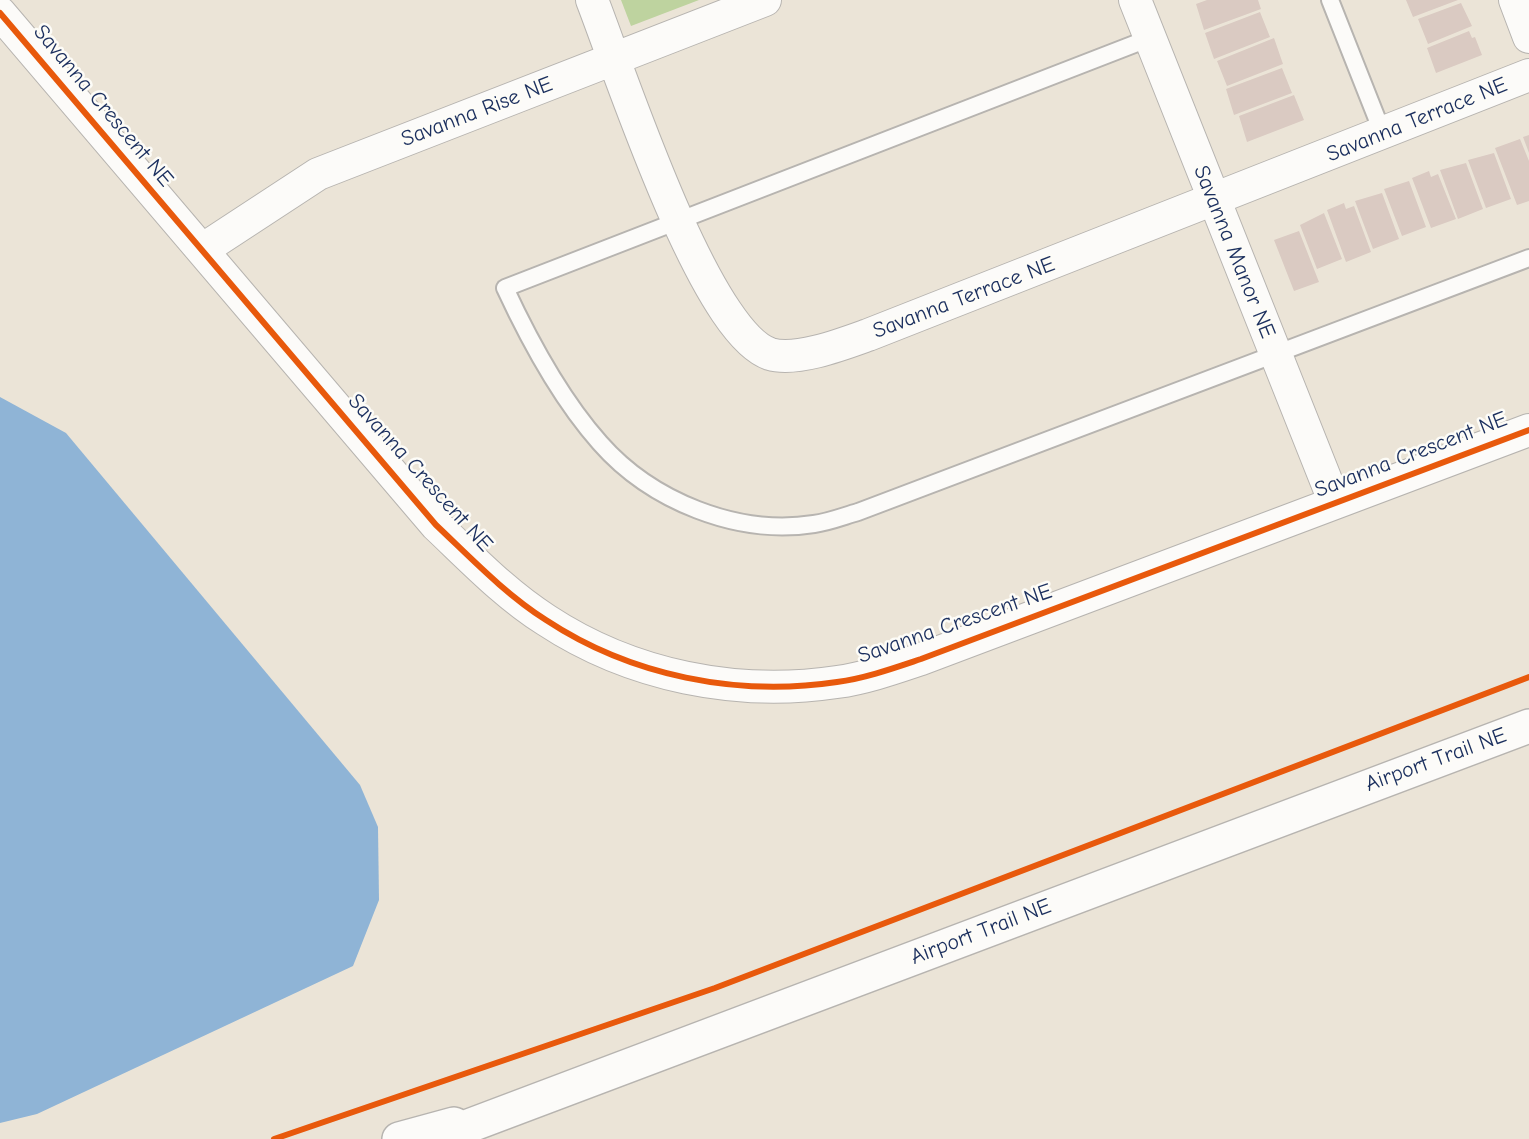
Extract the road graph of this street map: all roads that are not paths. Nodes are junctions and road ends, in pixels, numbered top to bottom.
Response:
1 (592, 0) edge
2 (765, 0) edge
3 (1135, 0) edge
4 (1330, 0) edge
5 (1515, 0) edge
6 (0, 13) edge
7 (1529, 37) edge
8 (1150, 38) junction
9 (615, 58) junction
10 (1529, 75) edge
11 (1383, 134) junction
12 (1213, 201) junction
13 (677, 219) junction
14 (202, 250) junction
15 (1529, 258) edge
16 (1275, 355) junction
17 (1529, 430) edge
18 (1335, 503) junction
19 (1529, 726) edge
20 (522, 1106) junction
21 (399, 1139) edge
22 (434, 1139) edge

1 - 9 street, Savanna Terrace NE
2 - 9 street, Savanna Rise NE
3 - 8 street, Savanna Manor NE
4 - 11 lane
5 - 7 street
6 - 14 street, Savanna Crescent NE
8 - 12 street, Savanna Manor NE
8 - 13 lane
9 - 13 street, Savanna Terrace NE
9 - 14 street, Savanna Rise NE
10 - 11 street, Savanna Terrace NE
11 - 12 street, Savanna Terrace NE
12 - 13 street, Savanna Terrace NE
12 - 16 street, Savanna Manor NE
13 - 16 lane
14 - 18 street, Savanna Crescent NE
15 - 16 lane
16 - 18 street, Savanna Manor NE
17 - 18 street, Savanna Crescent NE
19 - 20 main road, Airport Trail NE
20 - 21 main road
20 - 22 main road, Airport Trail NE

